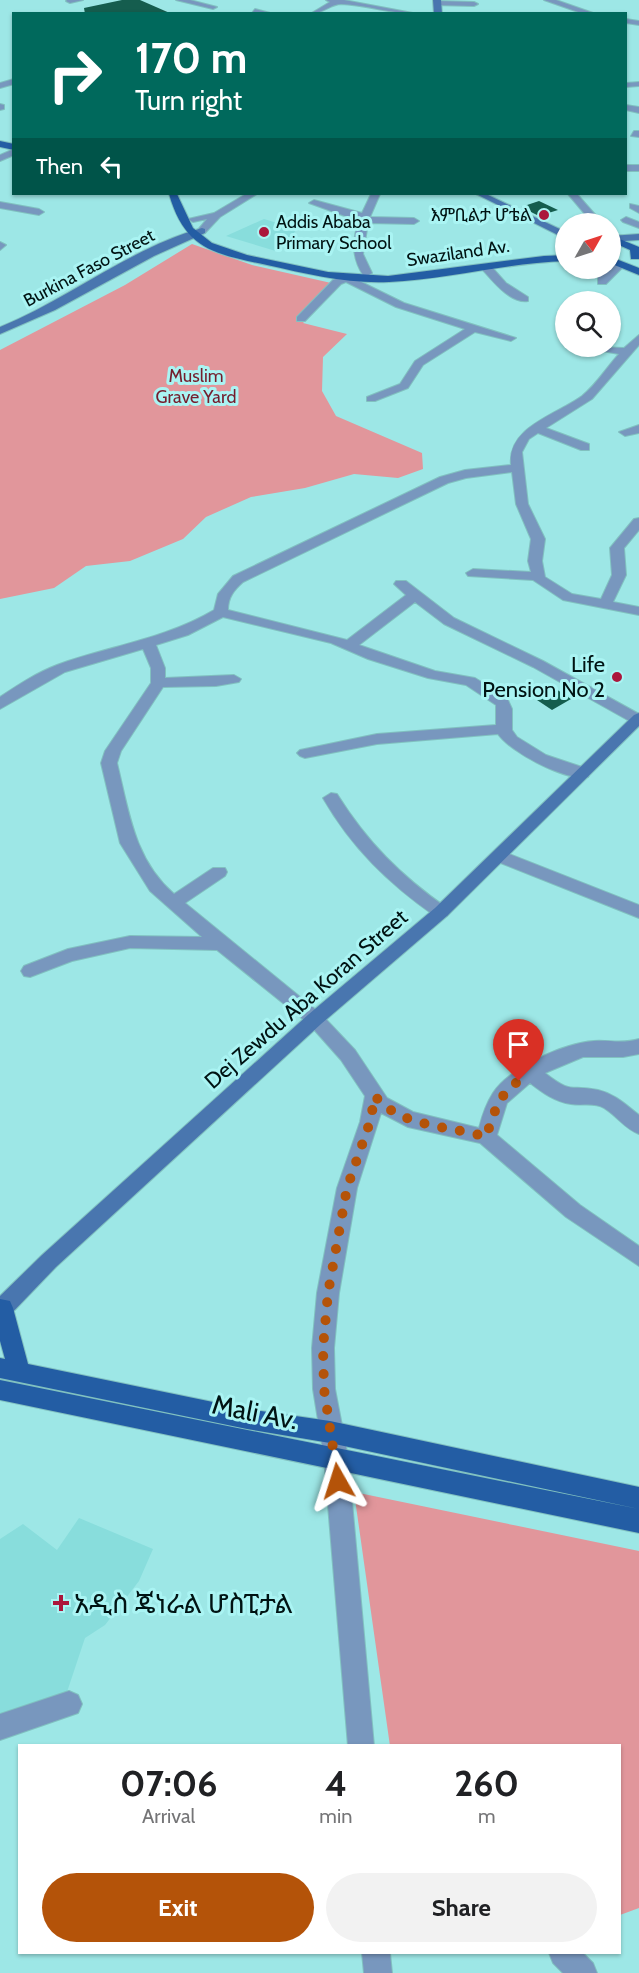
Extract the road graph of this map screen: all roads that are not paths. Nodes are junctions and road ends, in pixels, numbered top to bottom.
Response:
1 (180, 0) edge
2 (336, 0) edge
3 (548, 0) edge
4 (437, 1) edge
5 (474, 4) dead end
6 (213, 7) edge
7 (323, 10) junction
8 (255, 11) dead end
9 (260, 12) edge
10 (318, 12) edge
11 (342, 12) edge
12 (404, 12) edge
13 (590, 12) edge
14 (173, 195) edge
15 (185, 195) edge
16 (250, 195) edge
17 (375, 195) edge
18 (482, 195) edge
19 (573, 195) edge
20 (314, 203) dead end
21 (0, 205) edge
22 (39, 212) dead end
23 (589, 213) edge
24 (217, 215) junction
25 (364, 218) junction
26 (193, 219) junction
27 (627, 220) dead end
28 (414, 221) dead end
29 (639, 225) edge
30 (555, 231) edge
31 (198, 232) junction
32 (621, 242) edge
33 (637, 249) edge
34 (555, 251) edge
35 (555, 259) edge
36 (621, 260) edge
37 (621, 265) edge
38 (485, 266) junction
39 (639, 272) edge
40 (367, 273) junction
41 (347, 278) junction
42 (524, 298) dead end
43 (301, 319) dead end
44 (474, 328) junction
45 (2, 329) edge
46 (511, 338) dead end
47 (639, 338) edge
48 (621, 351) edge
49 (627, 352) junction
50 (371, 399) dead end
51 (537, 429) junction
52 (639, 429) edge
53 (625, 432) dead end
54 (585, 447) dead end
55 (518, 468) junction
56 (639, 522) edge
57 (473, 573) dead end
58 (538, 576) junction
59 (401, 584) dead end
60 (415, 595) junction
61 (606, 603) junction
62 (639, 611) edge
63 (221, 612) junction
64 (148, 643) junction
65 (349, 645) junction
66 (234, 679) dead end
67 (158, 683) junction
68 (0, 704) edge
69 (638, 719) edge
70 (504, 729) junction
71 (305, 753) dead end
72 (582, 772) junction
73 (331, 798) dead end
74 (499, 856) junction
75 (219, 872) dead end
76 (173, 903) junction
77 (441, 912) junction
78 (639, 912) edge
79 (221, 944) junction
80 (30, 971) dead end
81 (315, 1019) junction
82 (639, 1046) edge
83 (532, 1074) junction
84 (378, 1100) junction
85 (639, 1126) edge
86 (486, 1137) junction
87 (639, 1257) edge
88 (1, 1309) edge
89 (10, 1369) edge
90 (0, 1390) edge
91 (330, 1432) junction
92 (336, 1457) junction
93 (639, 1498) edge
94 (639, 1521) edge
95 (69, 1704) dead end
96 (0, 1727) edge
97 (361, 1744) edge
98 (376, 1954) edge
99 (564, 1954) edge
100 (378, 1973) edge
101 (583, 1973) edge

1 - 6 street
2 - 7 street
2 - 12 street
3 - 13 street
4 - 5 street
7 - 10 street
7 - 11 street
8 - 9 street
14 - 31 main road
15 - 26 main road, Swaziland Av.
16 - 24 street
17 - 25 street
18 - 30 main road
19 - 23 street
20 - 25 street
21 - 22 street
24 - 26 street
24 - 31 street
25 - 28 street
25 - 40 street
26 - 31 main road, Swaziland Av.
27 - 29 street
31 - 40 main road, Swaziland Av.
31 - 41 main road, Swaziland Av.
31 - 45 main road, Burkina Faso Street
32 - 33 main road
33 - 36 main road
34 - 40 main road, Swaziland Av.
35 - 38 main road, Swaziland Av.
37 - 39 main road
38 - 41 main road, Swaziland Av.
38 - 42 street
41 - 43 street
41 - 44 street
44 - 46 street
44 - 50 street
47 - 49 street
48 - 49 street
49 - 51 street
51 - 54 street
51 - 55 street
52 - 53 street
55 - 58 street
55 - 63 street
56 - 61 street
57 - 58 street
58 - 61 street
59 - 60 street
60 - 65 street
60 - 69 street
61 - 62 street
63 - 64 street
63 - 65 street
64 - 67 street
64 - 68 street
65 - 70 street
66 - 67 street
67 - 76 street
69 - 72 main road, Dej Zewdu Aba Koran Street
70 - 71 street
70 - 72 street
72 - 74 main road, Dej Zewdu Aba Koran Street
73 - 77 street
74 - 77 main road, Dej Zewdu Aba Koran Street
74 - 78 street
75 - 76 street
76 - 79 street
77 - 81 main road, Dej Zewdu Aba Koran Street
79 - 80 street
79 - 81 street
81 - 84 street
81 - 88 main road, Dej Zewdu Aba Koran Street
82 - 83 street
83 - 85 street
83 - 86 street
84 - 86 street
84 - 91 street
86 - 87 street
88 - 89 main road
89 - 91 main road, Mali Av.
90 - 92 main road, Mali Av.
91 - 92 street
91 - 93 main road, Mali Av.
92 - 94 main road, Mali Av.
92 - 97 street
95 - 96 street
98 - 100 street
99 - 101 street

